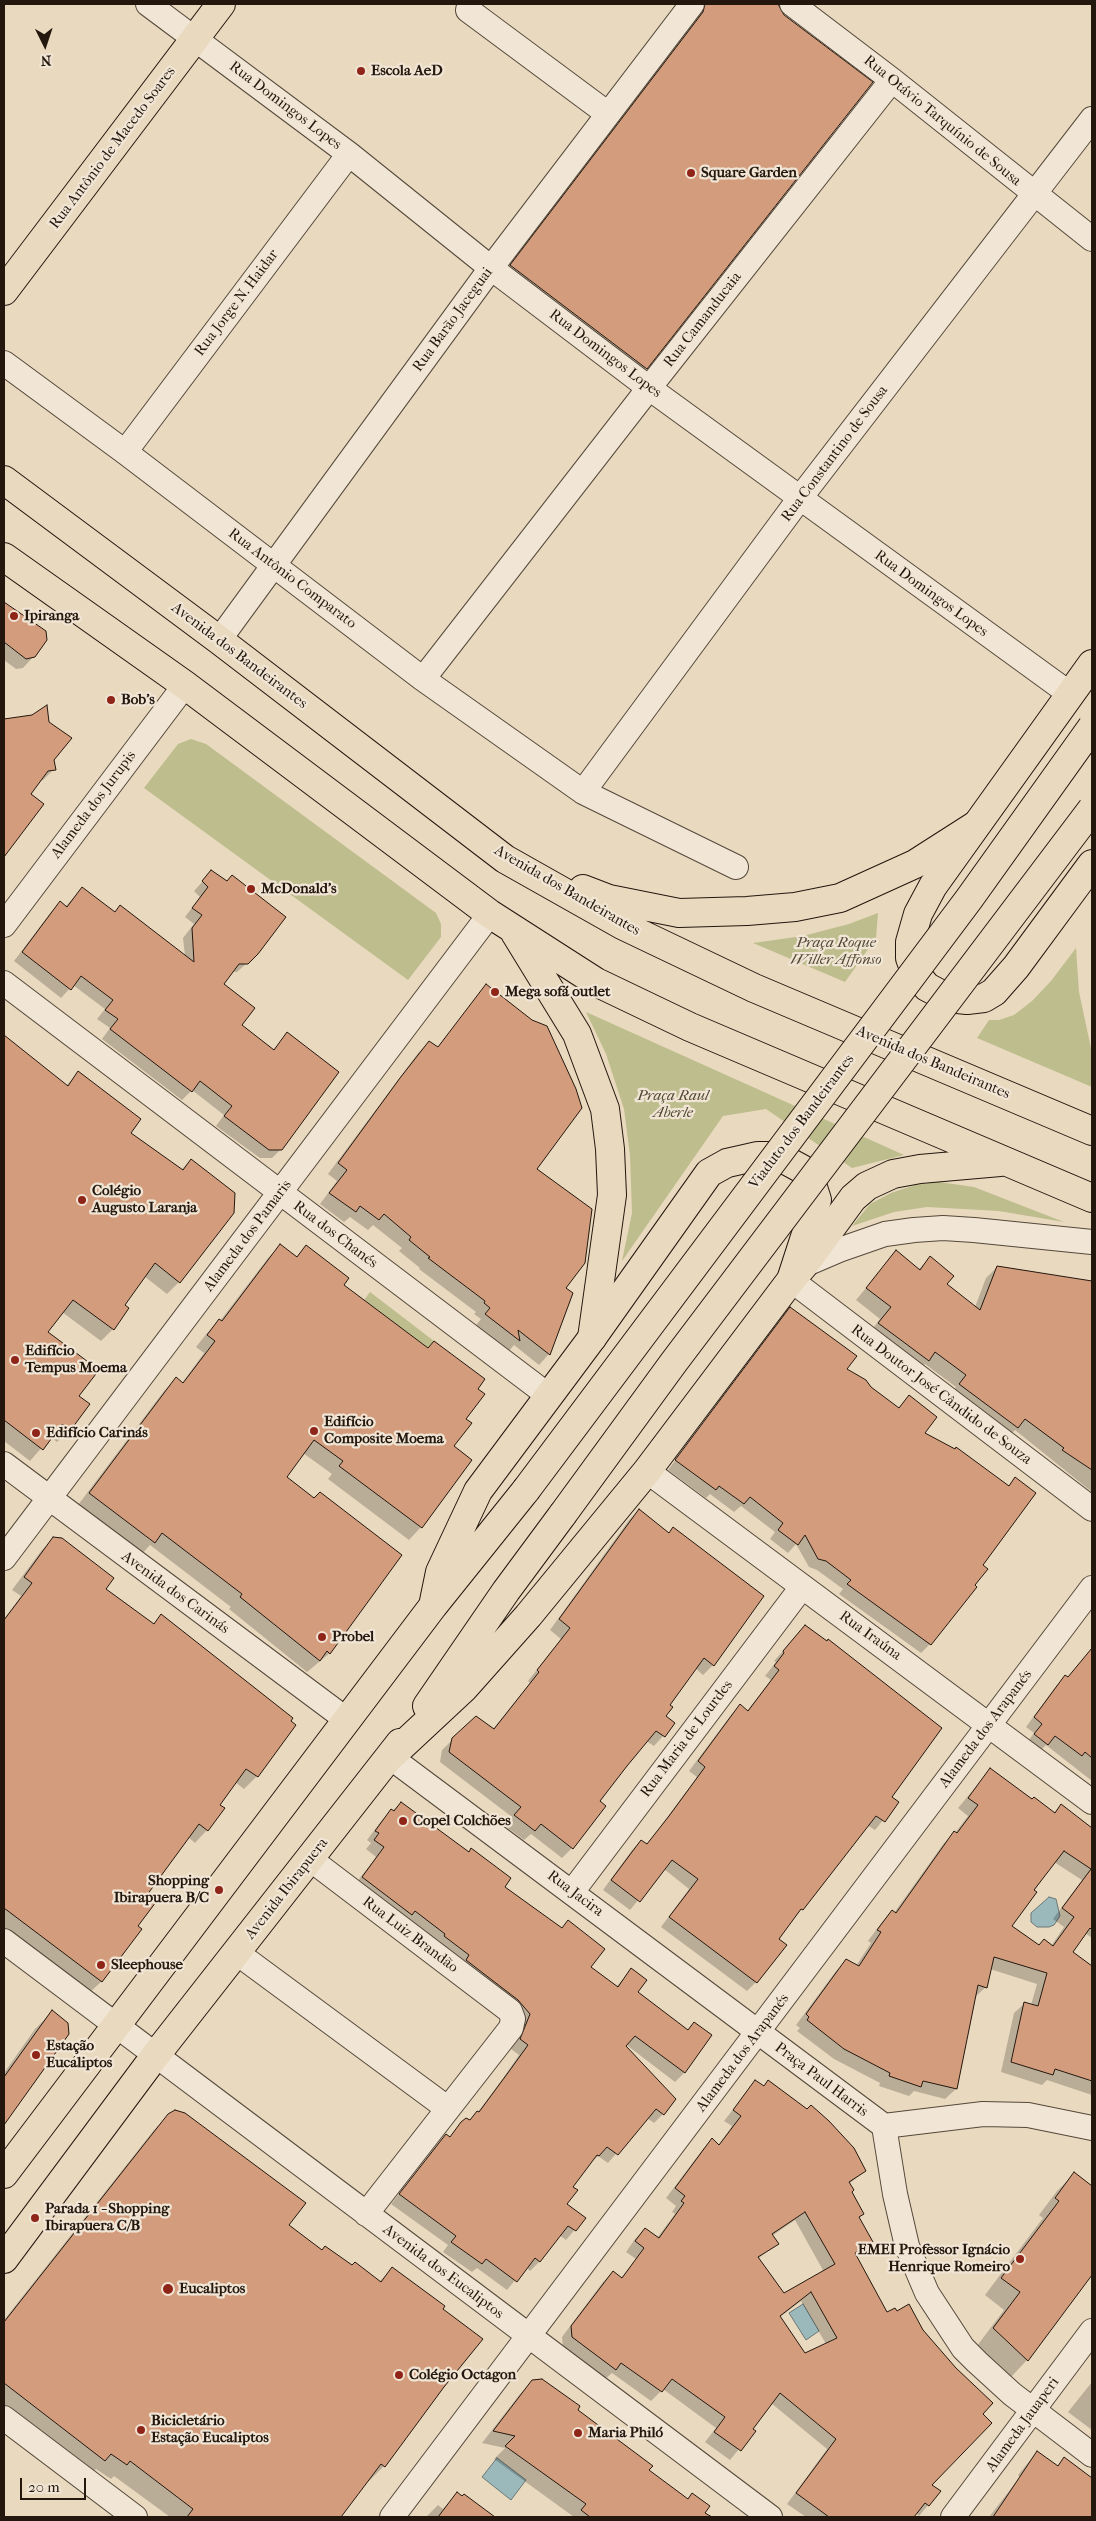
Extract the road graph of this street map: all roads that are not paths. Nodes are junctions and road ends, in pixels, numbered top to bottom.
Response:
1 (148, 4) edge
2 (222, 4) edge
3 (692, 4) edge
4 (792, 4) edge
5 (468, 10) dead end
6 (195, 39) junction
7 (892, 80) junction
8 (608, 114) junction
9 (1092, 119) edge
10 (349, 154) junction
11 (1035, 195) junction
12 (1092, 239) edge
13 (491, 268) junction
14 (4, 291) edge
15 (4, 363) edge
16 (648, 388) junction
17 (125, 452) junction
18 (4, 480) edge
19 (800, 498) junction
20 (4, 557) edge
21 (272, 564) junction
22 (219, 640) junction
23 (1092, 664) edge
24 (423, 679) junction
25 (185, 685) junction
26 (1070, 694) junction
27 (1092, 726) edge
28 (583, 792) junction
29 (1092, 809) edge
30 (976, 825) junction
31 (505, 859) junction
32 (1092, 864) edge
33 (736, 868) dead end
34 (490, 914) junction
35 (4, 925) edge
36 (513, 930) junction
37 (4, 983) edge
38 (1092, 1131) edge
39 (1007, 1162) junction
40 (280, 1193) junction
41 (1092, 1198) edge
42 (1092, 1242) edge
43 (797, 1273) junction
44 (592, 1338) junction
45 (549, 1396) junction
46 (4, 1464) edge
47 (647, 1471) junction
48 (48, 1499) junction
49 (1092, 1509) edge
50 (4, 1558) edge
51 (802, 1587) junction
52 (1092, 1588) edge
53 (433, 1606) junction
54 (346, 1720) junction
55 (989, 1724) junction
56 (390, 1757) junction
57 (1092, 1802) edge
58 (310, 1859) junction
59 (572, 1892) junction
60 (4, 1941) edge
61 (237, 1952) junction
62 (117, 2026) junction
63 (758, 2032) junction
64 (155, 2056) junction
65 (447, 2108) junction
66 (884, 2126) junction
67 (1092, 2128) edge
68 (4, 2174) edge
69 (366, 2214) junction
70 (4, 2259) edge
71 (1092, 2331) edge
72 (530, 2337) junction
73 (1034, 2411) junction
74 (4, 2418) edge
75 (1092, 2456) edge
76 (135, 2517) edge
77 (392, 2517) edge
78 (770, 2517) edge
79 (953, 2517) edge

1 - 6 street, Rua Domingos Lopes
2 - 6 main road, Rua Antônio de Macedo Soares
3 - 8 street, Rua Barão Jaceguai
4 - 7 street, Rua Otávio Tarquínio de Sousa
5 - 8 street
6 - 10 street, Rua Domingos Lopes
6 - 14 main road, Rua Antônio de Macedo Soares
7 - 11 street, Rua Otávio Tarquínio de Sousa
7 - 16 street, Rua Camanducaia
8 - 13 street, Rua Barão Jaceguai
9 - 11 street, Rua Constantino de Sousa
10 - 13 street, Rua Domingos Lopes
10 - 17 street, Rua Jorge N. Haidar
11 - 12 street, Rua Otávio Tarquínio de Sousa
11 - 19 street, Rua Constantino de Sousa
13 - 16 street, Rua Domingos Lopes
13 - 21 street, Rua Barão Jaceguai
15 - 17 street, Rua Antônio Comparato
16 - 19 street, Rua Domingos Lopes
16 - 24 street, Rua Camanducaia
17 - 21 street, Rua Antônio Comparato
18 - 22 main road, Avenida dos Bandeirantes
19 - 26 street, Rua Domingos Lopes
19 - 28 street, Rua Constantino de Sousa
20 - 25 main road
21 - 22 street, Rua Barão Jaceguai
21 - 24 street, Rua Antônio Comparato
22 - 31 main road, Avenida dos Bandeirantes
23 - 26 main road
24 - 28 street, Rua Antônio Comparato
25 - 34 main road
25 - 35 street, Alameda dos Jurupis
26 - 30 main road
27 - 53 main road, Viaduto dos Bandeirantes, bridge
28 - 33 street, Rua Antônio Comparato
29 - 56 main road, Avenida Ibirapuera, bridge
30 - 31 main road
30 - 32 main road
31 - 38 main road, Avenida dos Bandeirantes
34 - 36 main road
34 - 40 street, Alameda dos Pamaris
36 - 39 main road
36 - 44 main road
37 - 40 street, Rua dos Chanés
39 - 41 main road
39 - 43 main road
40 - 45 street, Rua dos Chanés
40 - 48 street, Alameda dos Pamaris
42 - 43 street
43 - 44 main road
43 - 47 main road
43 - 49 street, Rua Doutor José Cândido de Souza
44 - 45 main road
45 - 53 main road
46 - 48 street, Avenida dos Carinás
47 - 51 street, Rua Iraúna
47 - 56 main road
48 - 50 street, Alameda dos Pamaris
48 - 54 street, Avenida dos Carinás
51 - 55 street, Rua Iraúna
51 - 59 street, Rua Maria de Lourdes
52 - 55 street, Alameda dos Arapanés
53 - 54 main road
54 - 62 main road
55 - 57 street, Rua Iraúna
55 - 63 street, Alameda dos Arapanés
56 - 58 main road, Avenida Ibirapuera
56 - 59 street, Rua Jacira
58 - 61 main road, Avenida Ibirapuera
58 - 65 street, Rua Luiz Brandão
59 - 63 street, Rua Jacira
60 - 62 street, Avenida dos Eucaliptos
61 - 64 main road, Avenida Ibirapuera
61 - 65 street
62 - 64 street, Avenida dos Eucaliptos
62 - 68 main road
63 - 66 street, Praça Paul Harris
63 - 72 street, Alameda dos Arapanés
64 - 69 street, Avenida dos Eucaliptos
64 - 70 main road, Avenida Ibirapuera
65 - 69 street
66 - 67 street, Praça Paul Harris
66 - 73 street, Praça Paul Harris
69 - 72 street, Avenida dos Eucaliptos
71 - 73 street, Alameda Jauaperi
72 - 77 street, Alameda dos Arapanés
72 - 78 street, Avenida dos Eucaliptos
73 - 75 street, Praça Paul Harris
73 - 79 street, Alameda Jauaperi
74 - 76 street

